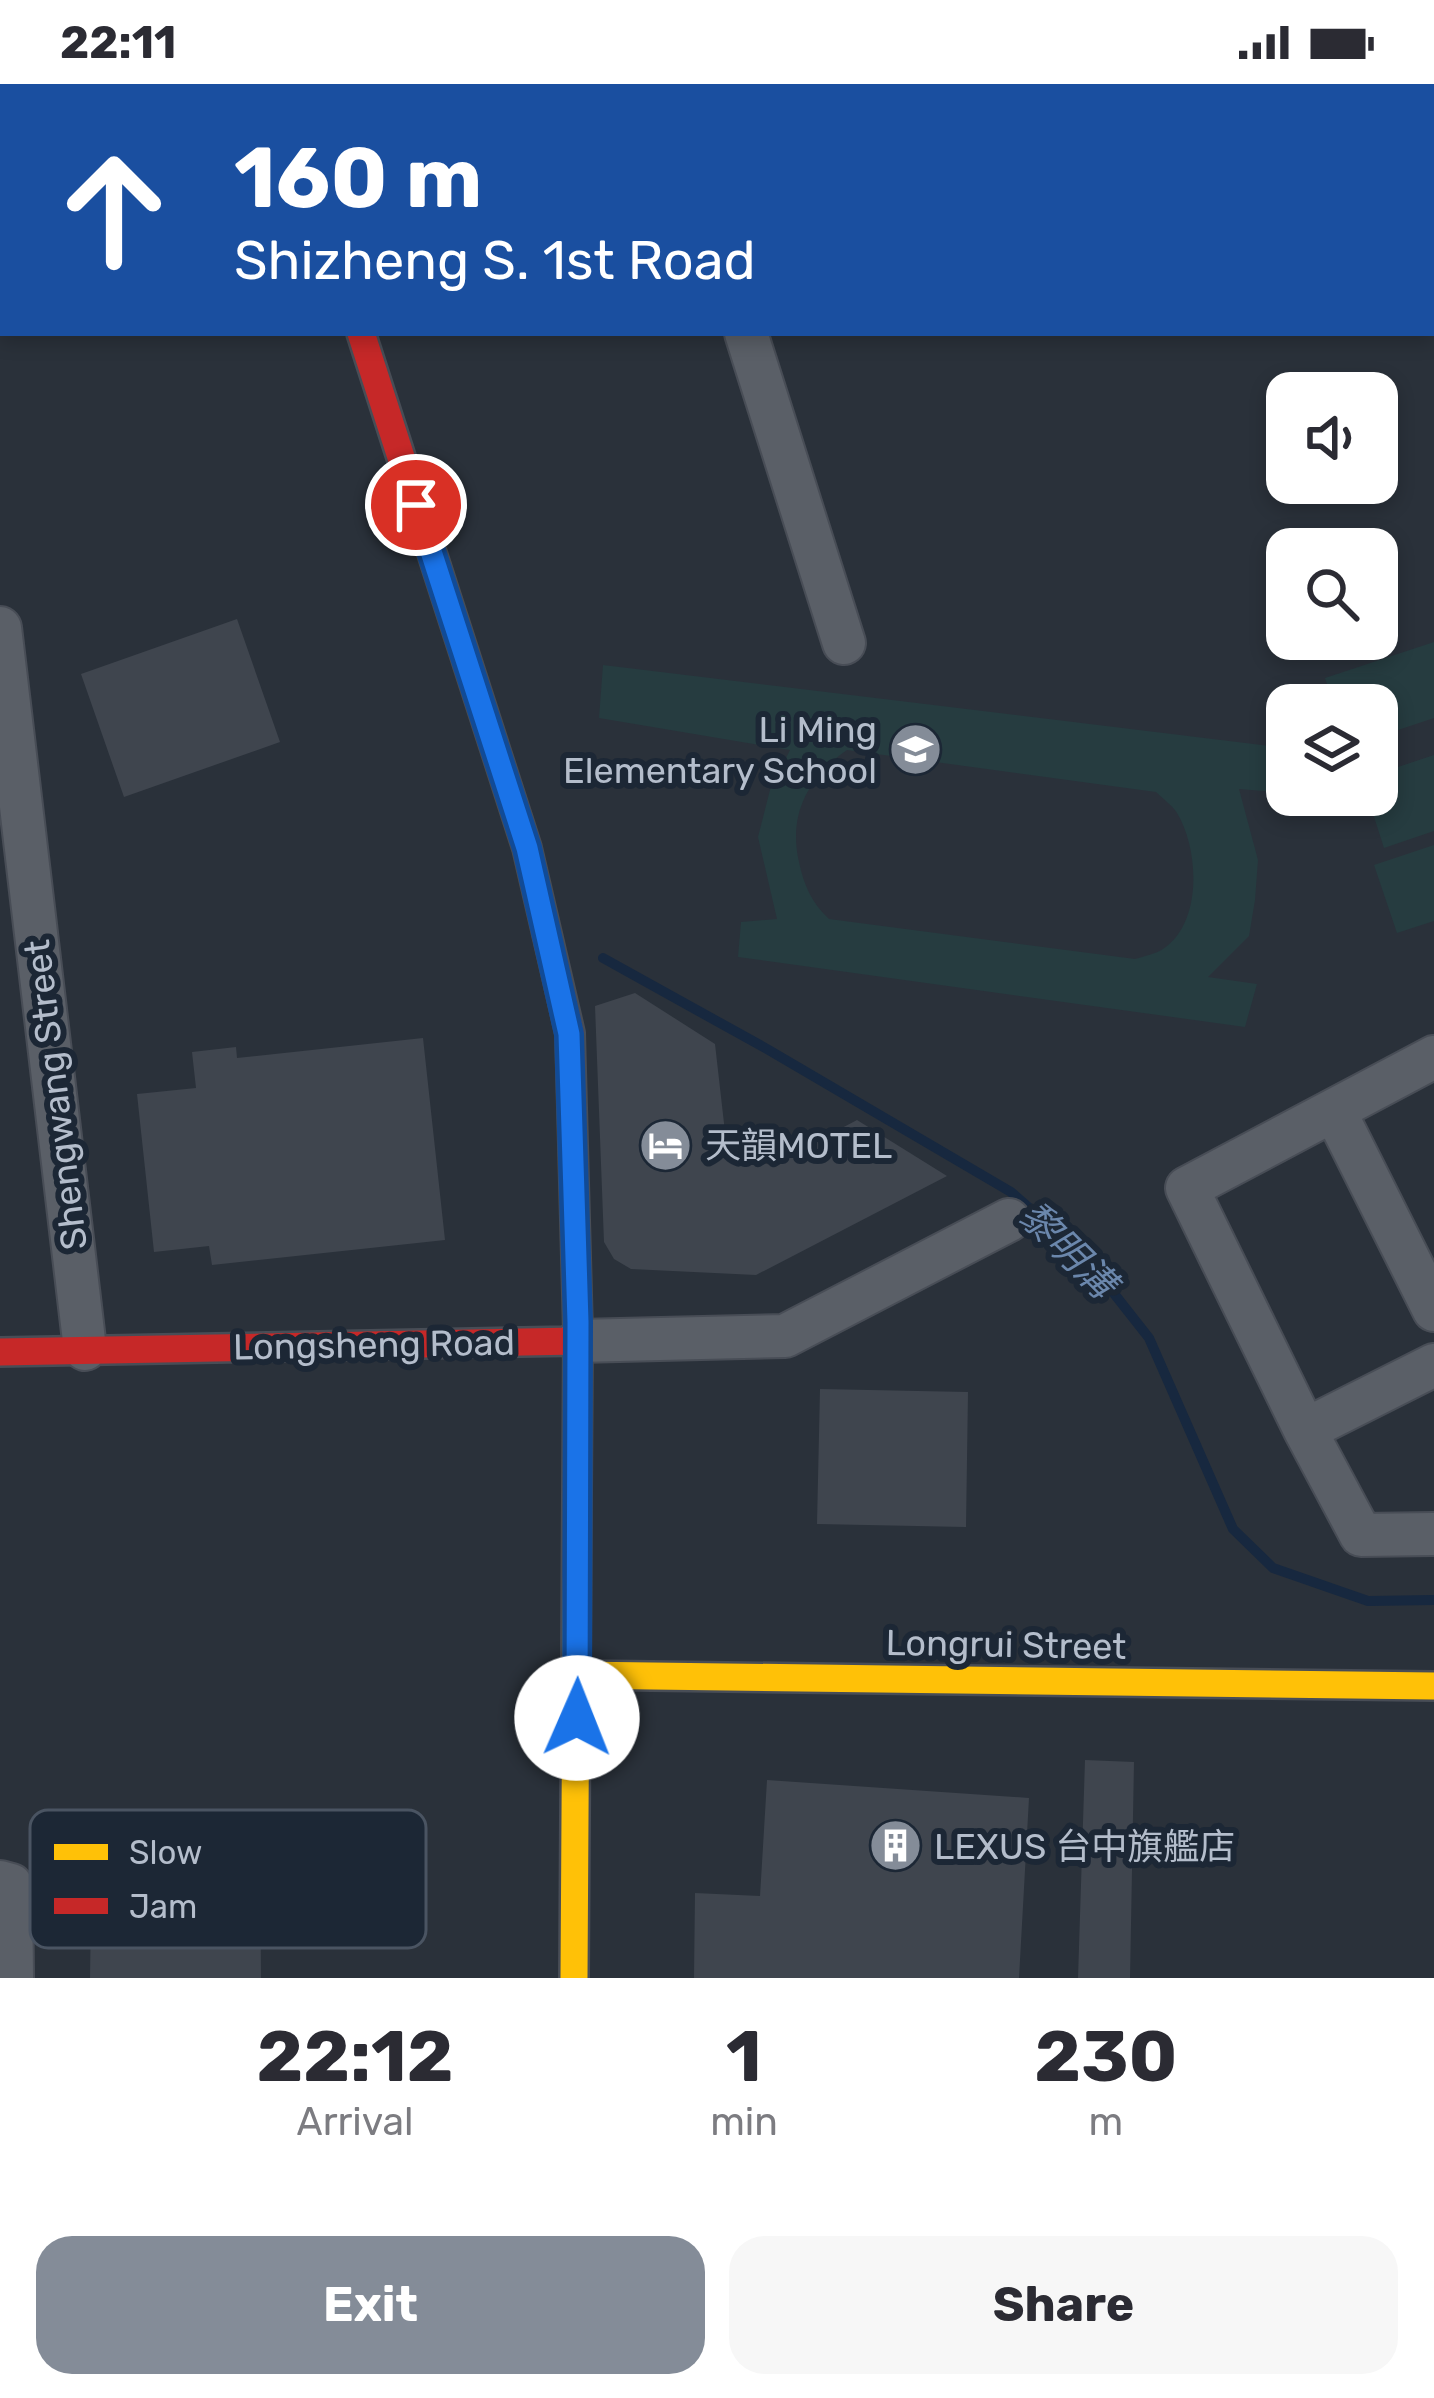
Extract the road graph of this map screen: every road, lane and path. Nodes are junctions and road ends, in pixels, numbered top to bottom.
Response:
1 (362, 336) edge
2 (747, 336) edge
3 (0, 628) edge
4 (844, 643) dead end
5 (1434, 1057) edge
6 (1334, 1110) junction
7 (1009, 1220) dead end
8 (1434, 1310) edge
9 (578, 1341) junction
10 (85, 1348) junction
11 (0, 1352) edge
12 (1434, 1365) edge
13 (1305, 1430) junction
14 (1434, 1534) edge
15 (578, 1675) junction
16 (1434, 1686) edge
17 (0, 1882) edge
18 (12, 1978) edge
19 (574, 1978) edge

1 - 9 street
2 - 4 street
3 - 10 street, Shengwang Street
5 - 6 street
6 - 8 street
6 - 13 street
7 - 9 street, Longsheng Road
9 - 10 street, Longsheng Road
9 - 15 street
10 - 11 street, Longsheng Road
12 - 13 street
13 - 14 street
15 - 16 street, Longrui Street
15 - 19 street
17 - 18 street

